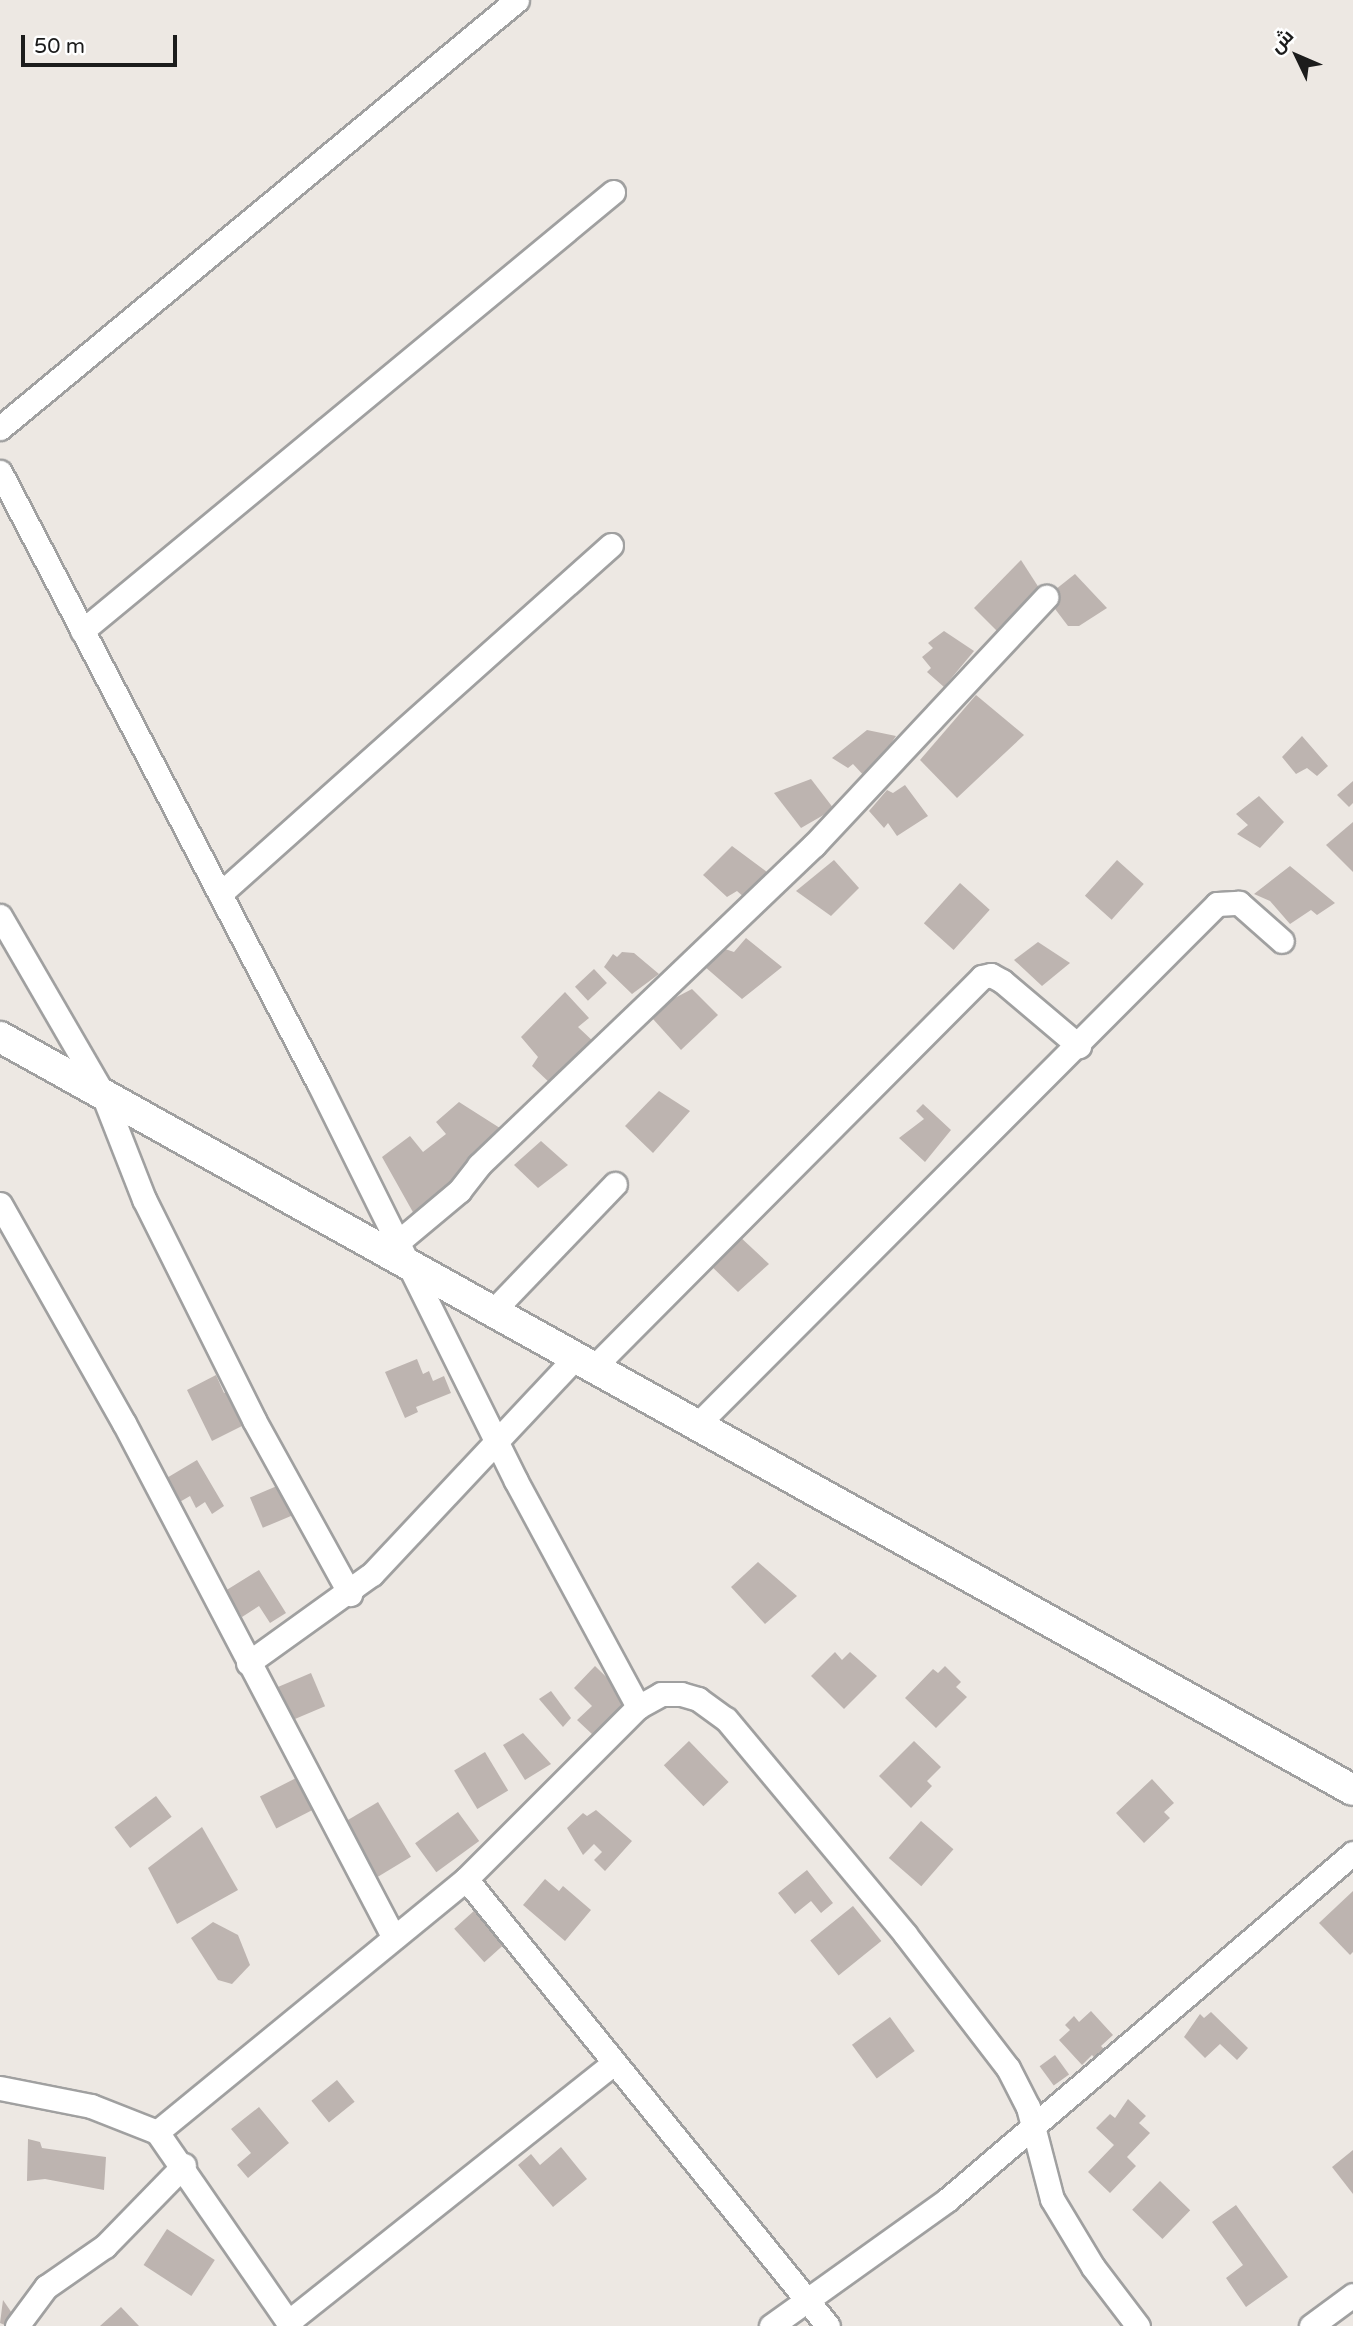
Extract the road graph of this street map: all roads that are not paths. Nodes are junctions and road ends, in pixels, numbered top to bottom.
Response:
1 (517, 0) edge
2 (613, 192) dead end
3 (0, 428) edge
4 (0, 472) edge
5 (611, 545) dead end
6 (1046, 597) dead end
7 (82, 631) junction
8 (220, 894) junction
9 (0, 916) edge
10 (1282, 941) dead end
11 (0, 1037) edge
12 (1079, 1046) junction
13 (102, 1093) junction
14 (615, 1184) dead end
15 (0, 1204) edge
16 (403, 1253) junction
17 (493, 1311) junction
18 (585, 1362) junction
19 (697, 1424) junction
20 (497, 1443) junction
21 (350, 1594) junction
22 (248, 1662) junction
23 (638, 1707) junction
24 (1353, 1790) edge
25 (1353, 1853) edge
26 (466, 1879) junction
27 (394, 1938) junction
28 (614, 2063) junction
29 (0, 2088) edge
30 (1034, 2125) junction
31 (156, 2132) junction
32 (184, 2165) junction
33 (1353, 2294) edge
34 (808, 2301) junction
35 (290, 2324) edge
36 (17, 2326) edge
37 (771, 2326) edge
38 (828, 2326) edge
39 (1138, 2326) edge
40 (1311, 2326) edge

1 - 3 street
2 - 7 street
4 - 7 street
5 - 8 street
6 - 16 street
7 - 8 street
8 - 16 street
9 - 13 street
10 - 12 street
11 - 13 street
12 - 18 street
12 - 19 street
13 - 16 street
13 - 21 street
14 - 17 street
15 - 22 street
16 - 17 street
16 - 20 street
17 - 18 street
18 - 19 street
18 - 20 street
19 - 24 street
20 - 21 street
20 - 23 street
21 - 22 street
22 - 27 street
23 - 26 street
23 - 30 street
25 - 30 street
26 - 27 street
26 - 28 street
27 - 31 street
28 - 34 street
28 - 35 street
29 - 31 street
30 - 34 street
30 - 39 street
31 - 32 street
32 - 35 street
32 - 36 street
33 - 40 street
34 - 37 street
34 - 38 street

